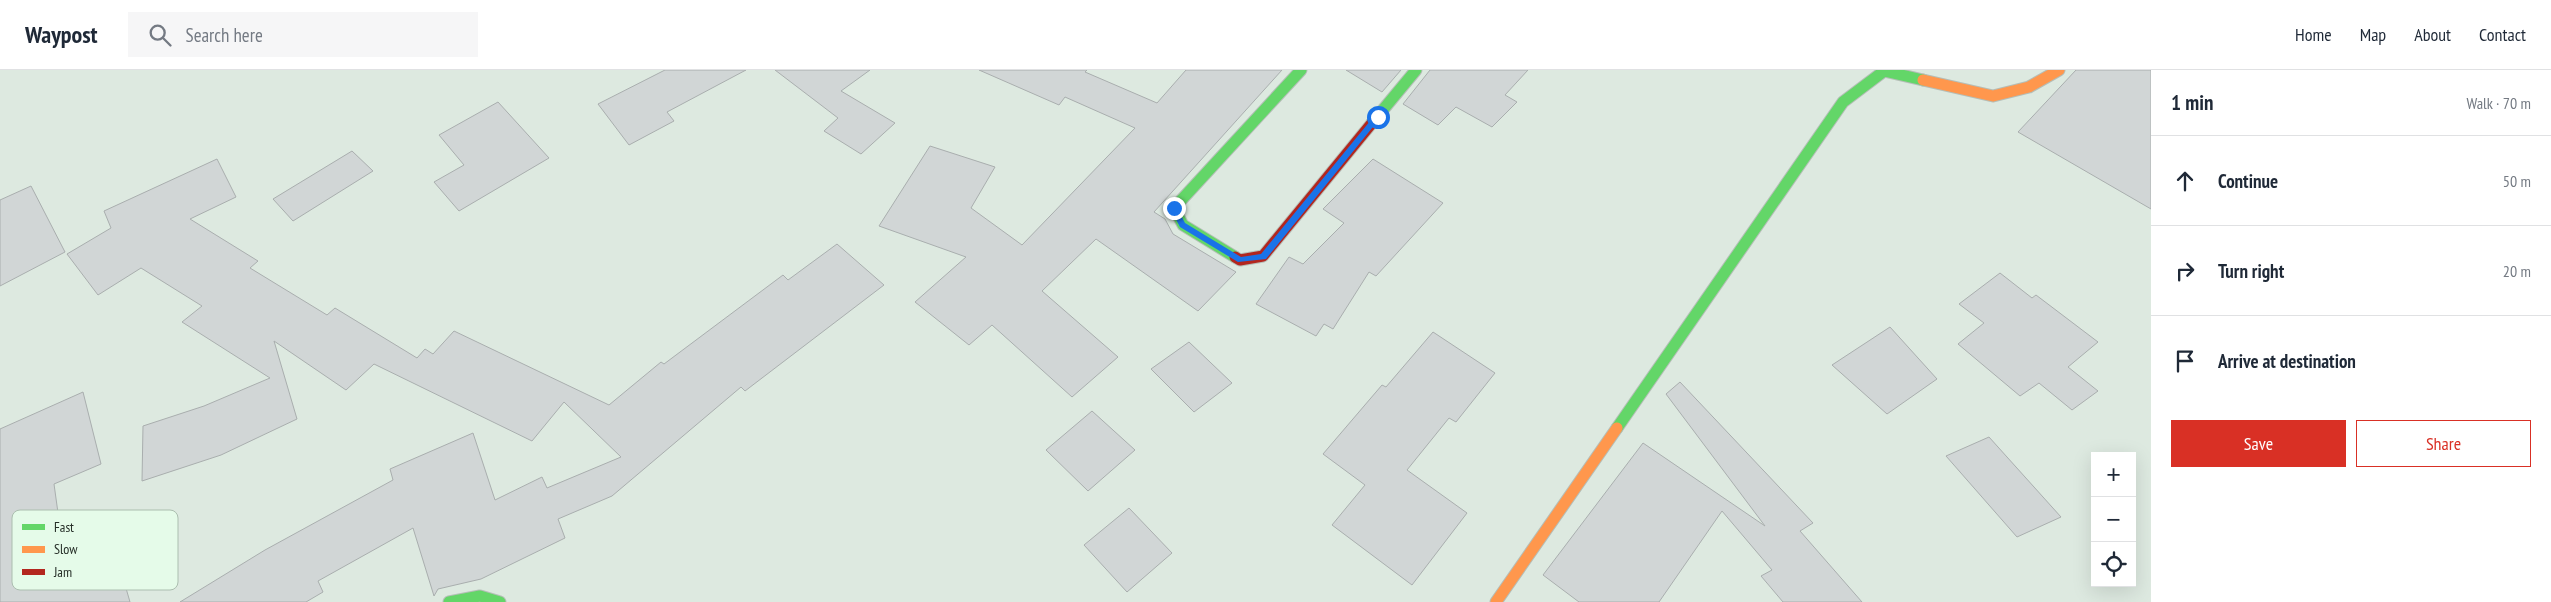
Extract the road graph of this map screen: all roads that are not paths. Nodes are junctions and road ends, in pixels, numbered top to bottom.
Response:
1 (1301, 70) edge
2 (1416, 70) edge
3 (1883, 70) edge
4 (2059, 70) edge
5 (448, 602) edge
6 (500, 602) edge
7 (1496, 602) edge

1 - 2 street
3 - 4 street
3 - 7 street
5 - 6 street

